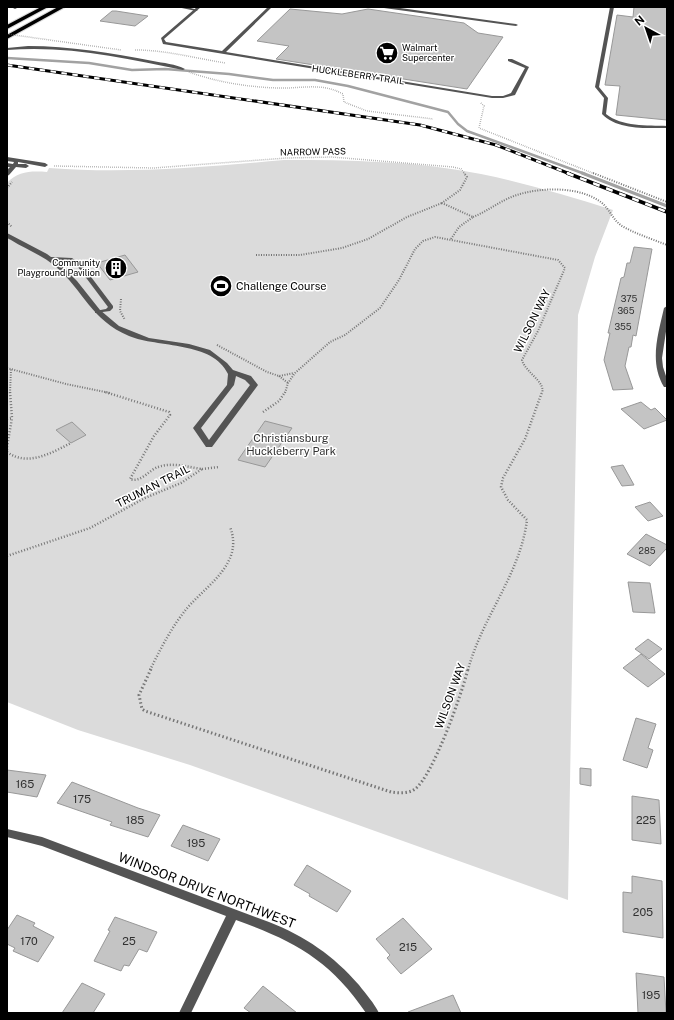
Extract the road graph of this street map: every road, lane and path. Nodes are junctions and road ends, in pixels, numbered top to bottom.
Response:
1 (45, 7) edge
2 (62, 7) edge
3 (179, 7) edge
4 (270, 7) edge
5 (384, 7) edge
6 (612, 7) edge
7 (197, 8) edge
8 (516, 25) dead end
9 (7, 27) edge
10 (7, 35) edge
11 (155, 46) dead end
12 (7, 49) edge
13 (126, 50) dead end
14 (133, 50) dead end
15 (149, 50) junction
16 (223, 54) junction
17 (510, 60) dead end
18 (232, 64) dead end
19 (183, 69) joint
20 (481, 103) dead end
21 (433, 120) dead end
22 (667, 127) edge
23 (7, 159) edge
24 (18, 161) junction
25 (7, 165) edge
26 (14, 166) junction
27 (51, 166) dead end
28 (7, 174) edge
29 (667, 202) edge
30 (442, 203) junction
31 (473, 217) junction
32 (7, 235) edge
33 (451, 239) junction
34 (667, 245) edge
35 (256, 254) dead end
36 (52, 259) junction
37 (121, 299) dead end
38 (667, 308) edge
39 (97, 312) junction
40 (128, 323) dead end
41 (7, 368) edge
42 (11, 369) junction
43 (232, 372) junction
44 (279, 376) dead end
45 (288, 383) junction
46 (667, 385) edge
47 (263, 412) dead end
48 (12, 418) junction
49 (7, 419) edge
50 (71, 443) dead end
51 (7, 448) edge
52 (219, 468) dead end
53 (202, 469) junction
54 (230, 527) dead end
55 (7, 556) edge
56 (7, 833) edge
57 (233, 914) junction
58 (185, 1013) edge
59 (373, 1013) edge

1 - 9 main road
2 - 10 main road
3 - 7 street
4 - 16 lane
5 - 8 lane
6 - 22 lane
7 - 16 lane
10 - 13 path, bridge
11 - 15 path
12 - 19 lane
14 - 15 path
15 - 18 path
16 - 17 lane
19 - 21 path
20 - 29 path
23 - 24 street
24 - 26 street
24 - 26 street
25 - 26 street
26 - 28 street
27 - 30 path, NARROW PASS
30 - 31 path
30 - 35 path
31 - 33 path
31 - 34 path
32 - 36 street
33 - 45 path
33 - 54 path, WILSON WAY
36 - 39 street
36 - 39 lane
37 - 40 path
38 - 46 street
39 - 43 street
41 - 42 path
42 - 48 path
42 - 53 path, TRUMAN TRAIL
43 - 43 street
44 - 45 path
45 - 47 path
48 - 49 path
48 - 51 path
50 - 51 path
52 - 53 path
53 - 55 path, TRUMAN TRAIL
56 - 57 street, WINDSOR DRIVE NORTHWEST
57 - 58 street
57 - 59 street, WINDSOR DRIVE NORTHWEST

